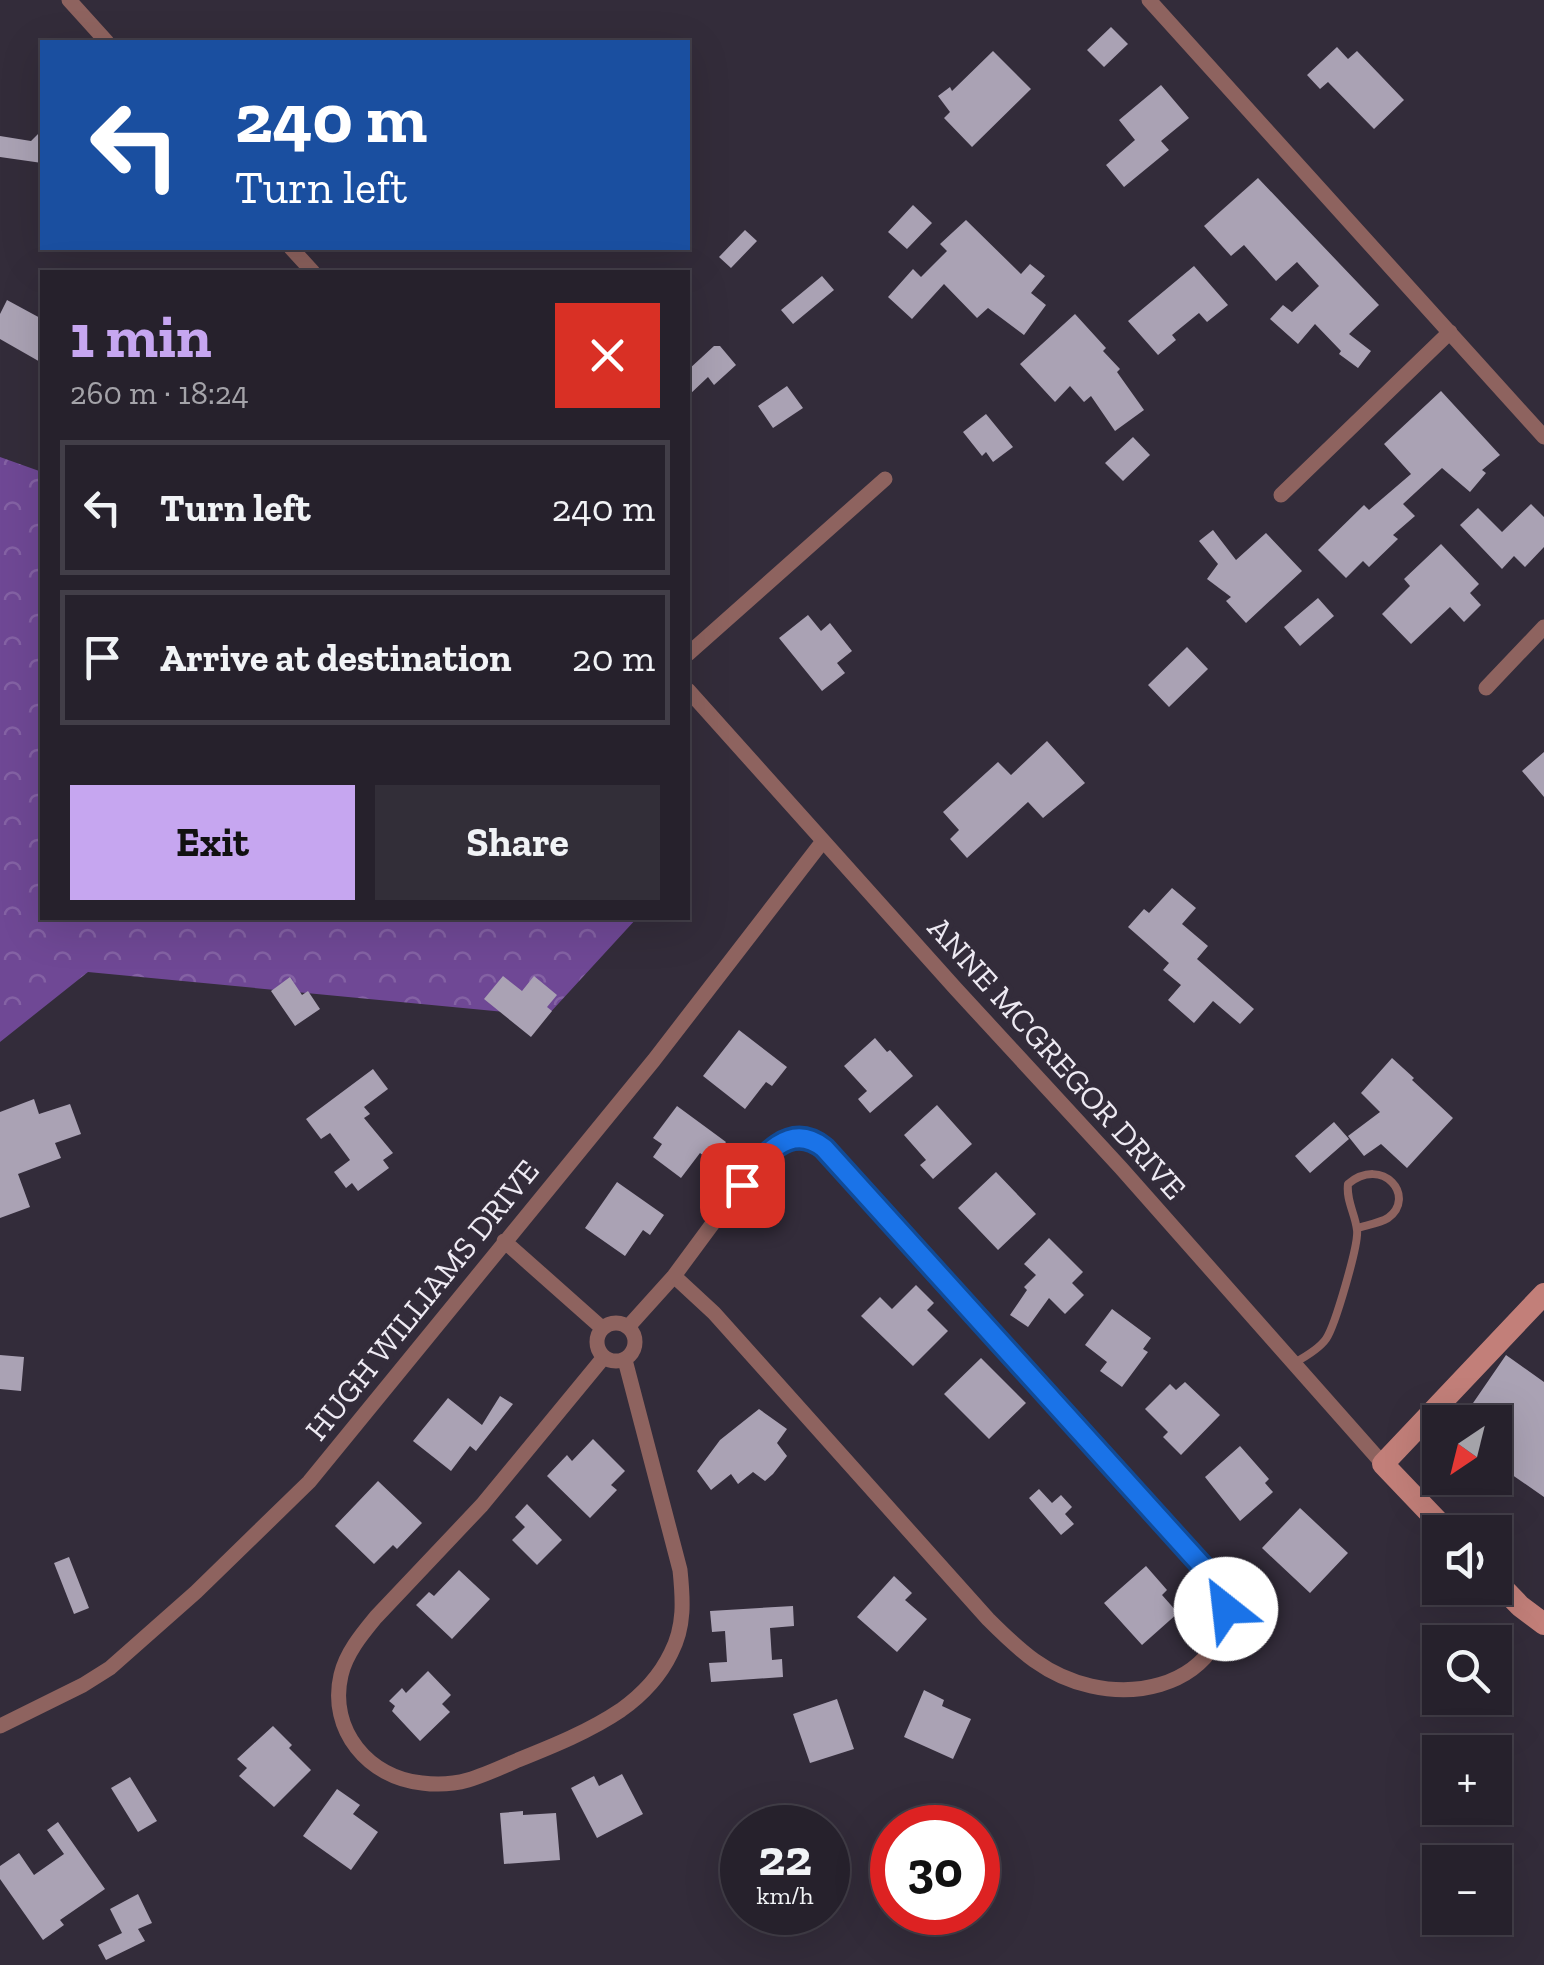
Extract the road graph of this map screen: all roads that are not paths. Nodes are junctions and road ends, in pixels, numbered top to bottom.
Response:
1 (69, 0) edge
2 (1149, 0) edge
3 (105, 40) edge
4 (292, 250) edge
5 (311, 270) edge
6 (1450, 332) junction
7 (1544, 438) edge
8 (886, 479) dead end
9 (1281, 495) dead end
10 (1544, 627) edge
11 (690, 652) edge
12 (1486, 688) dead end
13 (690, 692) edge
14 (823, 842) junction
15 (1357, 1228) junction
16 (504, 1242) junction
17 (674, 1276) junction
18 (1543, 1298) edge
19 (628, 1327) junction
20 (602, 1328) junction
21 (604, 1357) junction
22 (625, 1360) junction
23 (1294, 1363) junction
24 (1384, 1464) junction
25 (1432, 1515) edge
26 (1512, 1598) edge
27 (1544, 1624) edge
28 (0, 1726) edge

1 - 3 street
2 - 6 street
4 - 5 street
6 - 7 street
6 - 9 street
8 - 11 street
10 - 12 street
13 - 14 street, ANNE MCGREGOR DRIVE
14 - 16 street, HUGH WILLIAMS DRIVE
14 - 23 street, ANNE MCGREGOR DRIVE
15 - 15 lane
15 - 23 lane
16 - 20 street
16 - 28 street, HUGH WILLIAMS DRIVE
17 - 17 street
17 - 19 street
18 - 24 street
19 - 20 street
19 - 22 street
20 - 21 street
21 - 22 street
21 - 22 street
23 - 24 street, ANNE MCGREGOR DRIVE
24 - 25 street
26 - 27 street

